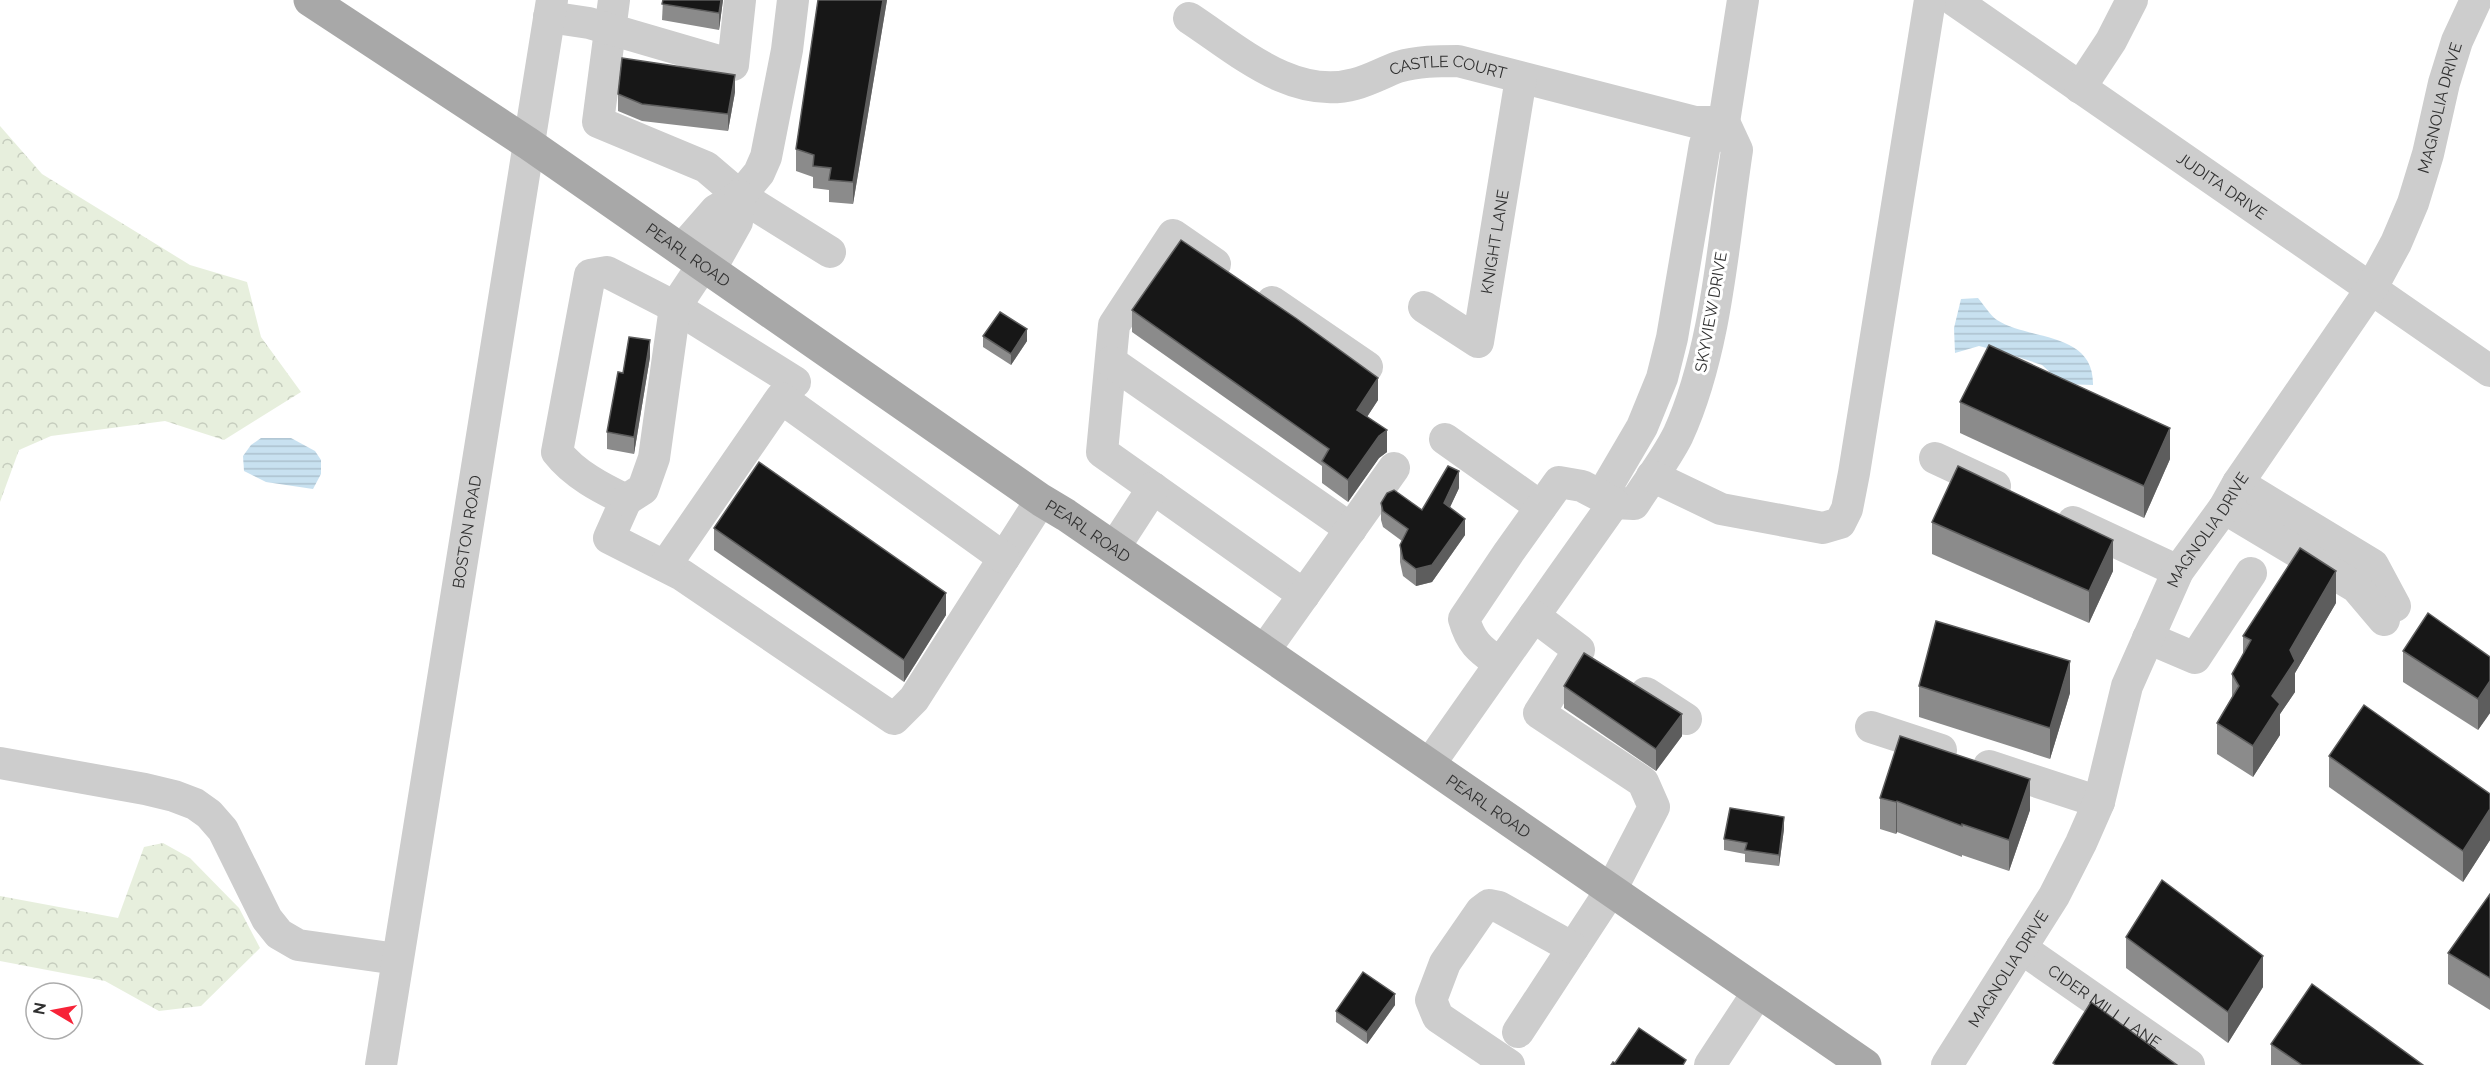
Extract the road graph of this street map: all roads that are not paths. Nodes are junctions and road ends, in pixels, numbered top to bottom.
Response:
1 (310, 0) edge
2 (740, 0) edge
3 (793, 0) edge
4 (1743, 0) edge
5 (1930, 0) edge
6 (1954, 0) edge
7 (2132, 0) edge
8 (2476, 0) edge
9 (550, 8) edge
10 (612, 14) edge
11 (1189, 18) dead end
12 (1521, 78) junction
13 (2080, 88) junction
14 (1724, 122) junction
15 (529, 144) junction
16 (740, 196) junction
17 (830, 252) dead end
18 (698, 262) junction
19 (2371, 289) junction
20 (675, 308) junction
21 (1424, 308) dead end
22 (825, 350) junction
23 (1111, 362) junction
24 (1366, 367) edge
25 (2490, 371) edge
26 (788, 390) junction
27 (1445, 439) dead end
28 (1935, 458) dead end
29 (1394, 468) dead end
30 (1652, 476) junction
31 (1153, 488) junction
32 (2231, 495) junction
33 (2020, 497) edge
34 (626, 500) junction
35 (1041, 500) junction
36 (1614, 503) junction
37 (1541, 507) junction
38 (2051, 512) edge
39 (1351, 529) junction
40 (1114, 548) junction
41 (1004, 558) junction
42 (665, 566) junction
43 (2178, 571) junction
44 (2251, 573) dead end
45 (1304, 594) junction
46 (2390, 613) dead end
47 (1534, 616) junction
48 (2148, 638) junction
49 (1264, 651) junction
50 (1599, 662) junction
51 (1500, 664) junction
52 (1686, 719) dead end
53 (1871, 727) dead end
54 (0, 764) edge
55 (1429, 765) junction
56 (2099, 802) junction
57 (1611, 890) junction
58 (1573, 948) junction
59 (2021, 948) junction
60 (397, 960) junction
61 (1758, 992) junction
62 (1518, 1032) dead end
63 (381, 1065) edge
64 (1509, 1065) edge
65 (1710, 1065) edge
66 (1865, 1065) edge
67 (1947, 1065) edge
68 (2189, 1065) edge

1 - 15 main road, PEARL ROAD
2 - 10 street
3 - 16 street
4 - 14 street
5 - 30 street
6 - 13 street, JUDITA DRIVE
7 - 13 street
8 - 19 street, MAGNOLIA DRIVE
9 - 10 street
9 - 15 street, BOSTON ROAD
10 - 16 street
11 - 12 street, CASTLE COURT
12 - 14 street, CASTLE COURT
12 - 21 street, KNIGHT LANE
13 - 19 street, JUDITA DRIVE
14 - 30 street, SKYVIEW DRIVE
14 - 36 street, SKYVIEW DRIVE
15 - 18 main road, PEARL ROAD
15 - 60 street, BOSTON ROAD
16 - 17 street
16 - 18 street
18 - 20 street
18 - 22 main road, PEARL ROAD
19 - 25 street, JUDITA DRIVE
19 - 32 street, MAGNOLIA DRIVE
20 - 26 street
20 - 34 street
20 - 34 street
22 - 26 street
22 - 35 main road, PEARL ROAD
23 - 24 street
23 - 31 street
23 - 39 street
26 - 41 street
26 - 42 street
27 - 37 street
28 - 33 street
29 - 39 street
30 - 36 street, SKYVIEW DRIVE
31 - 40 street
31 - 45 street
32 - 43 street, MAGNOLIA DRIVE
32 - 46 street
34 - 42 street
35 - 40 main road, PEARL ROAD
35 - 41 street
36 - 37 street
36 - 47 street
37 - 51 street
38 - 43 street
39 - 45 street
40 - 49 main road, PEARL ROAD
41 - 42 street
43 - 48 street, MAGNOLIA DRIVE
44 - 48 street
45 - 49 street
47 - 50 street
47 - 51 street
48 - 56 street, MAGNOLIA DRIVE
49 - 55 main road, PEARL ROAD
50 - 52 street
50 - 57 street
51 - 55 street
53 - 56 street
54 - 60 street
55 - 57 main road, PEARL ROAD
56 - 59 street, MAGNOLIA DRIVE
57 - 58 street
57 - 61 main road, PEARL ROAD
58 - 62 street
58 - 64 street
59 - 67 street, MAGNOLIA DRIVE
59 - 68 street, CIDER MILL LANE
60 - 63 street, BOSTON ROAD
61 - 65 street
61 - 66 main road, PEARL ROAD

